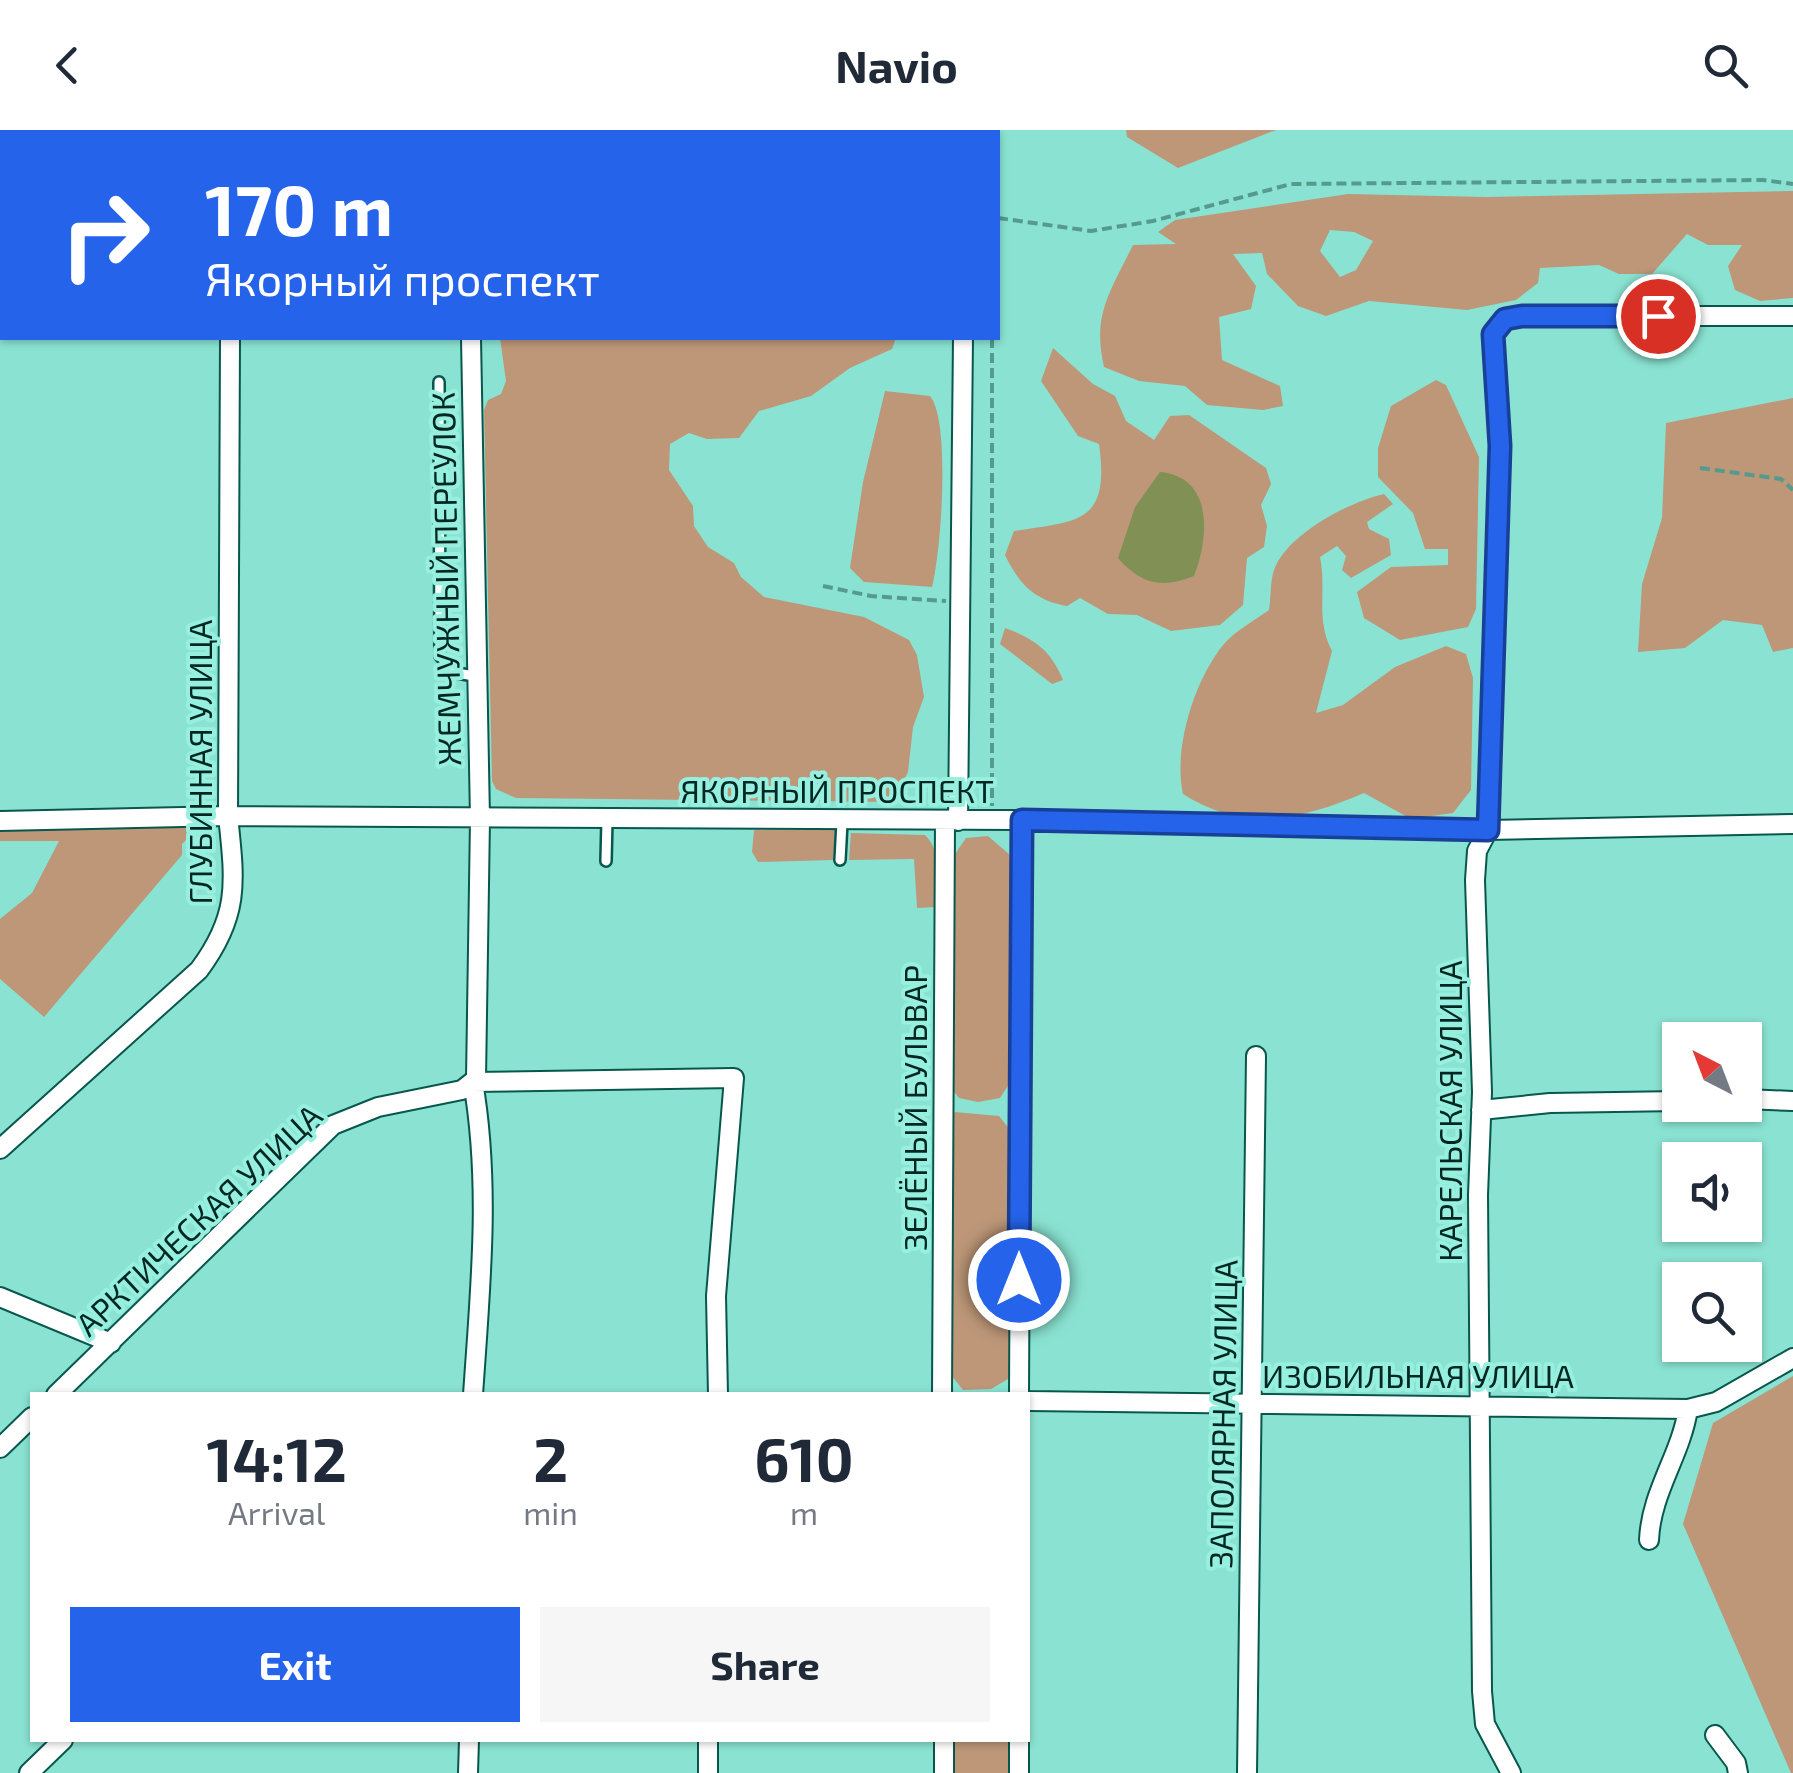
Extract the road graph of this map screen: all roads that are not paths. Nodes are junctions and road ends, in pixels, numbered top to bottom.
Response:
1 (1793, 316) edge
2 (230, 340) edge
3 (471, 340) edge
4 (964, 340) edge
5 (439, 382) dead end
6 (474, 676) junction
7 (228, 816) junction
8 (480, 818) junction
9 (607, 820) junction
10 (1022, 820) junction
11 (0, 821) edge
12 (842, 822) junction
13 (951, 822) junction
14 (1793, 824) edge
15 (1488, 830) junction
16 (840, 860) dead end
17 (606, 861) dead end
18 (1256, 1056) dead end
19 (473, 1082) junction
20 (1662, 1100) edge
21 (1762, 1100) edge
22 (1793, 1101) edge
23 (1481, 1110) junction
24 (0, 1148) edge
25 (0, 1298) edge
26 (111, 1343) junction
27 (1793, 1358) edge
28 (59, 1392) edge
29 (473, 1392) edge
30 (718, 1392) edge
31 (942, 1392) edge
32 (1018, 1392) edge
33 (1030, 1401) edge
34 (1480, 1404) junction
35 (1250, 1405) junction
36 (1688, 1409) junction
37 (30, 1419) edge
38 (0, 1448) edge
39 (1648, 1540) dead end
40 (1715, 1735) dead end
41 (60, 1742) edge
42 (468, 1742) edge
43 (708, 1742) edge
44 (944, 1742) edge
45 (1019, 1742) edge
46 (30, 1773) edge
47 (468, 1773) edge
48 (708, 1773) edge
49 (944, 1773) edge
50 (1019, 1773) edge
51 (1246, 1773) edge
52 (1511, 1773) edge
53 (1738, 1773) edge

1 - 15 street, КАРЕЛЬСКАЯ УЛИЦА
2 - 7 street, ГЛУБИННАЯ УЛИЦА
3 - 6 street, ЖЕМЧУЖНЫЙ ПЕРЕУЛОК
4 - 13 street, ЗЕЛЁНЫЙ БУЛЬВАР
5 - 6 lane
6 - 8 street, ЖЕМЧУЖНЫЙ ПЕРЕУЛОК
7 - 8 street, ЯКОРНЫЙ ПРОСПЕКТ
7 - 11 street, ЯКОРНЫЙ ПРОСПЕКТ
7 - 24 street, ГЛУБИННАЯ УЛИЦА
8 - 9 street, ЯКОРНЫЙ ПРОСПЕКТ
8 - 19 street, ЖЕМЧУЖНЫЙ ПЕРЕУЛОК
9 - 12 street, ЯКОРНЫЙ ПРОСПЕКТ
9 - 17 lane
10 - 13 street, ЯКОРНЫЙ ПРОСПЕКТ
10 - 15 street, ЯКОРНЫЙ ПРОСПЕКТ
10 - 32 street
12 - 13 street, ЯКОРНЫЙ ПРОСПЕКТ
12 - 16 lane
13 - 31 street, ЗЕЛЁНЫЙ БУЛЬВАР
14 - 15 street, ЯКОРНЫЙ ПРОСПЕКТ
15 - 23 street, КАРЕЛЬСКАЯ УЛИЦА
18 - 35 street, ЗАПОЛЯРНАЯ УЛИЦА
19 - 26 street, АРКТИЧЕСКАЯ УЛИЦА
19 - 29 street
19 - 30 street, АРКТИЧЕСКАЯ УЛИЦА
20 - 23 street
21 - 22 street
23 - 34 street, КАРЕЛЬСКАЯ УЛИЦА
25 - 26 street
26 - 28 street, АРКТИЧЕСКАЯ УЛИЦА
27 - 36 street
33 - 35 street, ИЗОБИЛЬНАЯ УЛИЦА
34 - 35 street, ИЗОБИЛЬНАЯ УЛИЦА
34 - 36 street, ИЗОБИЛЬНАЯ УЛИЦА
34 - 52 street, КАРЕЛЬСКАЯ УЛИЦА
35 - 51 street, ЗАПОЛЯРНАЯ УЛИЦА
36 - 39 street
37 - 38 street
40 - 53 street
41 - 46 street
42 - 47 street
43 - 48 street
44 - 49 street
45 - 50 street

